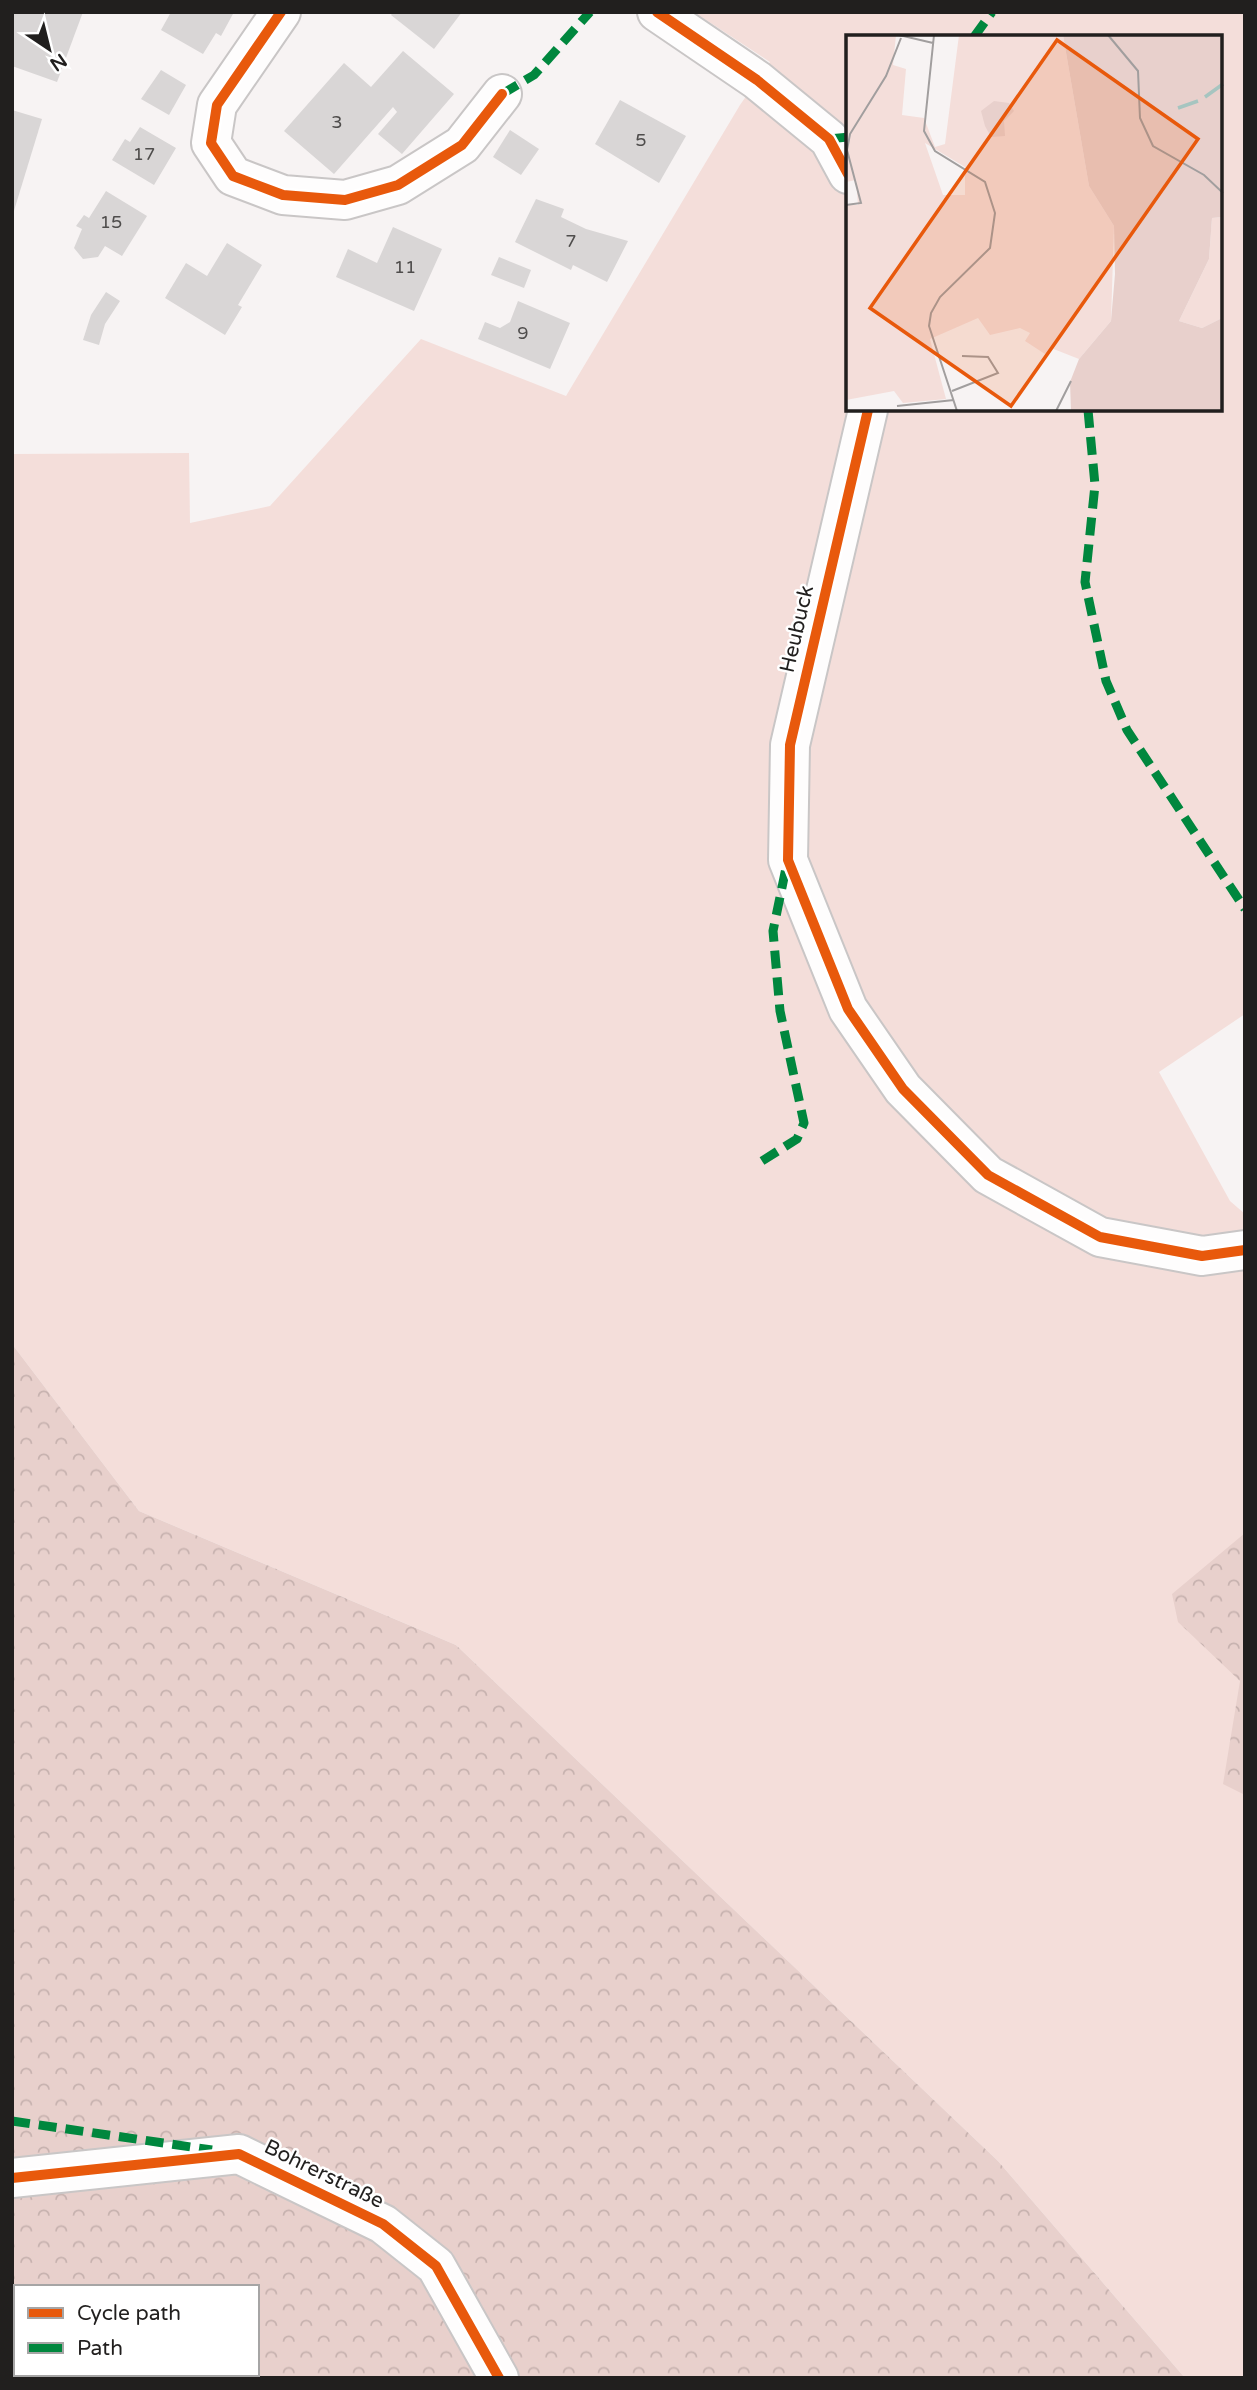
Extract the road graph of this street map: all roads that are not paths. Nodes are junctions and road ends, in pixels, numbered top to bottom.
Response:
1 (281, 12) edge
2 (657, 12) edge
3 (502, 94) dead end
4 (846, 170) edge
5 (868, 411) edge
6 (1245, 1250) edge
7 (12, 2178) edge
8 (499, 2378) edge

1 - 3 street
2 - 4 street
5 - 6 street, Heubuck
7 - 8 street, Bohrerstraße

